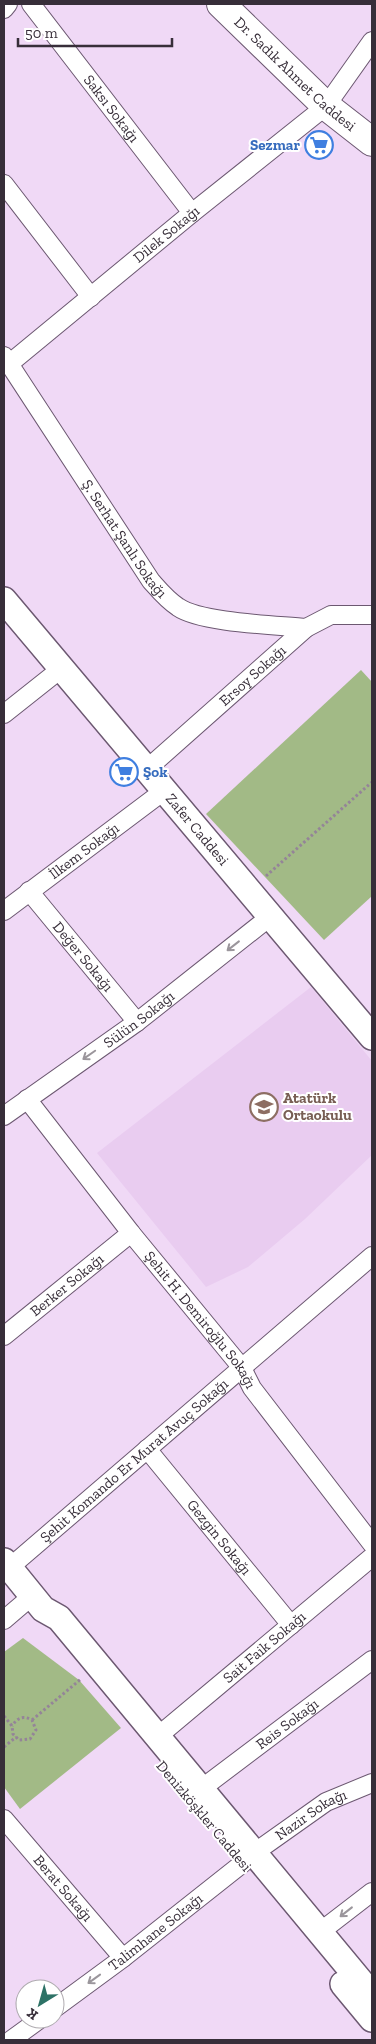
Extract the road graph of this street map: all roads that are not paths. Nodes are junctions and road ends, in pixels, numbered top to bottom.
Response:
1 (8, 4) edge
2 (31, 4) edge
3 (221, 4) edge
4 (4, 9) edge
5 (372, 41) edge
6 (326, 106) junction
7 (372, 142) edge
8 (4, 184) edge
9 (192, 213) junction
10 (91, 297) junction
11 (7, 360) edge
12 (4, 600) edge
13 (372, 615) edge
14 (306, 628) junction
15 (62, 668) junction
16 (4, 714) edge
17 (147, 769) junction
18 (165, 790) junction
19 (29, 891) junction
20 (4, 911) edge
21 (271, 916) junction
22 (136, 1022) junction
23 (372, 1037) edge
24 (27, 1099) junction
25 (4, 1116) edge
26 (131, 1233) junction
27 (372, 1256) edge
28 (4, 1336) edge
29 (242, 1368) junction
30 (147, 1450) junction
31 (372, 1544) edge
32 (372, 1557) edge
33 (6, 1565) edge
34 (37, 1602) junction
35 (4, 1620) edge
36 (291, 1626) junction
37 (372, 1660) edge
38 (152, 1741) junction
39 (372, 1783) edge
40 (195, 1793) junction
41 (4, 1819) edge
42 (248, 1858) junction
43 (372, 1892) edge
44 (314, 1936) junction
45 (123, 1958) junction
46 (372, 1995) edge
47 (65, 2001) edge
48 (372, 2019) edge
49 (26, 2029) edge
50 (11, 2040) edge

1 - 4 street
2 - 9 street, Saksı Sokağı
3 - 6 main road, Dr. Sadık Ahmet Caddesi
5 - 6 street, Dilek Sokağı
6 - 7 main road, Dr. Sadık Ahmet Caddesi
6 - 9 street, Dilek Sokağı
8 - 10 street
9 - 10 street, Dilek Sokağı
10 - 11 street, Dilek Sokağı
11 - 14 street, Ş. Serhat Şanlı Sokağı
12 - 15 street, Zafer Caddesi
13 - 14 street, Ersoy Sokağı
14 - 17 street, Ersoy Sokağı
15 - 16 street
15 - 17 street, Zafer Caddesi
17 - 18 street, Zafer Caddesi
18 - 19 street, İlkem Sokağı
18 - 21 street, Zafer Caddesi
19 - 20 street, İlkem Sokağı
19 - 22 street, Değer Sokağı
21 -> 22 street, Sülün Sokağı
21 - 23 street, Zafer Caddesi
22 -> 24 street, Sülün Sokağı
24 - 25 street, Sülün Sokağı
24 - 26 street, Şehit H. Demiroğlu Sokağı
26 - 28 street, Berker Sokağı
26 - 29 street, Şehit H. Demiroğlu Sokağı
27 - 29 street, Şehit Komando Er Murat Avuç Sokağı
29 - 30 street, Şehit Komando Er Murat Avuç Sokağı
29 - 31 street, Şehit H. Demiroğlu Sokağı
30 - 33 street, Şehit Komando Er Murat Avuç Sokağı
30 - 36 street, Gezgin Sokağı
32 - 36 street, Sait Faik Sokağı
33 - 34 street, Denizköşkler Caddesi
34 - 35 street
34 - 38 street, Denizköşkler Caddesi
34 - 38 street, Denizköşkler Caddesi
36 - 38 street, Sait Faik Sokağı
37 - 40 street, Reis Sokağı
38 - 40 street, Denizköşkler Caddesi
39 - 42 street, Nazir Sokağı
40 - 42 street, Denizköşkler Caddesi
41 - 45 street, Berat Sokağı
42 - 44 street, Denizköşkler Caddesi
42 - 45 street, Talimhane Sokağı
43 -> 44 street
44 - 46 street, Denizköşkler Caddesi
44 - 48 street, Denizköşkler Caddesi
45 -> 47 street, Talimhane Sokağı
49 - 50 street

